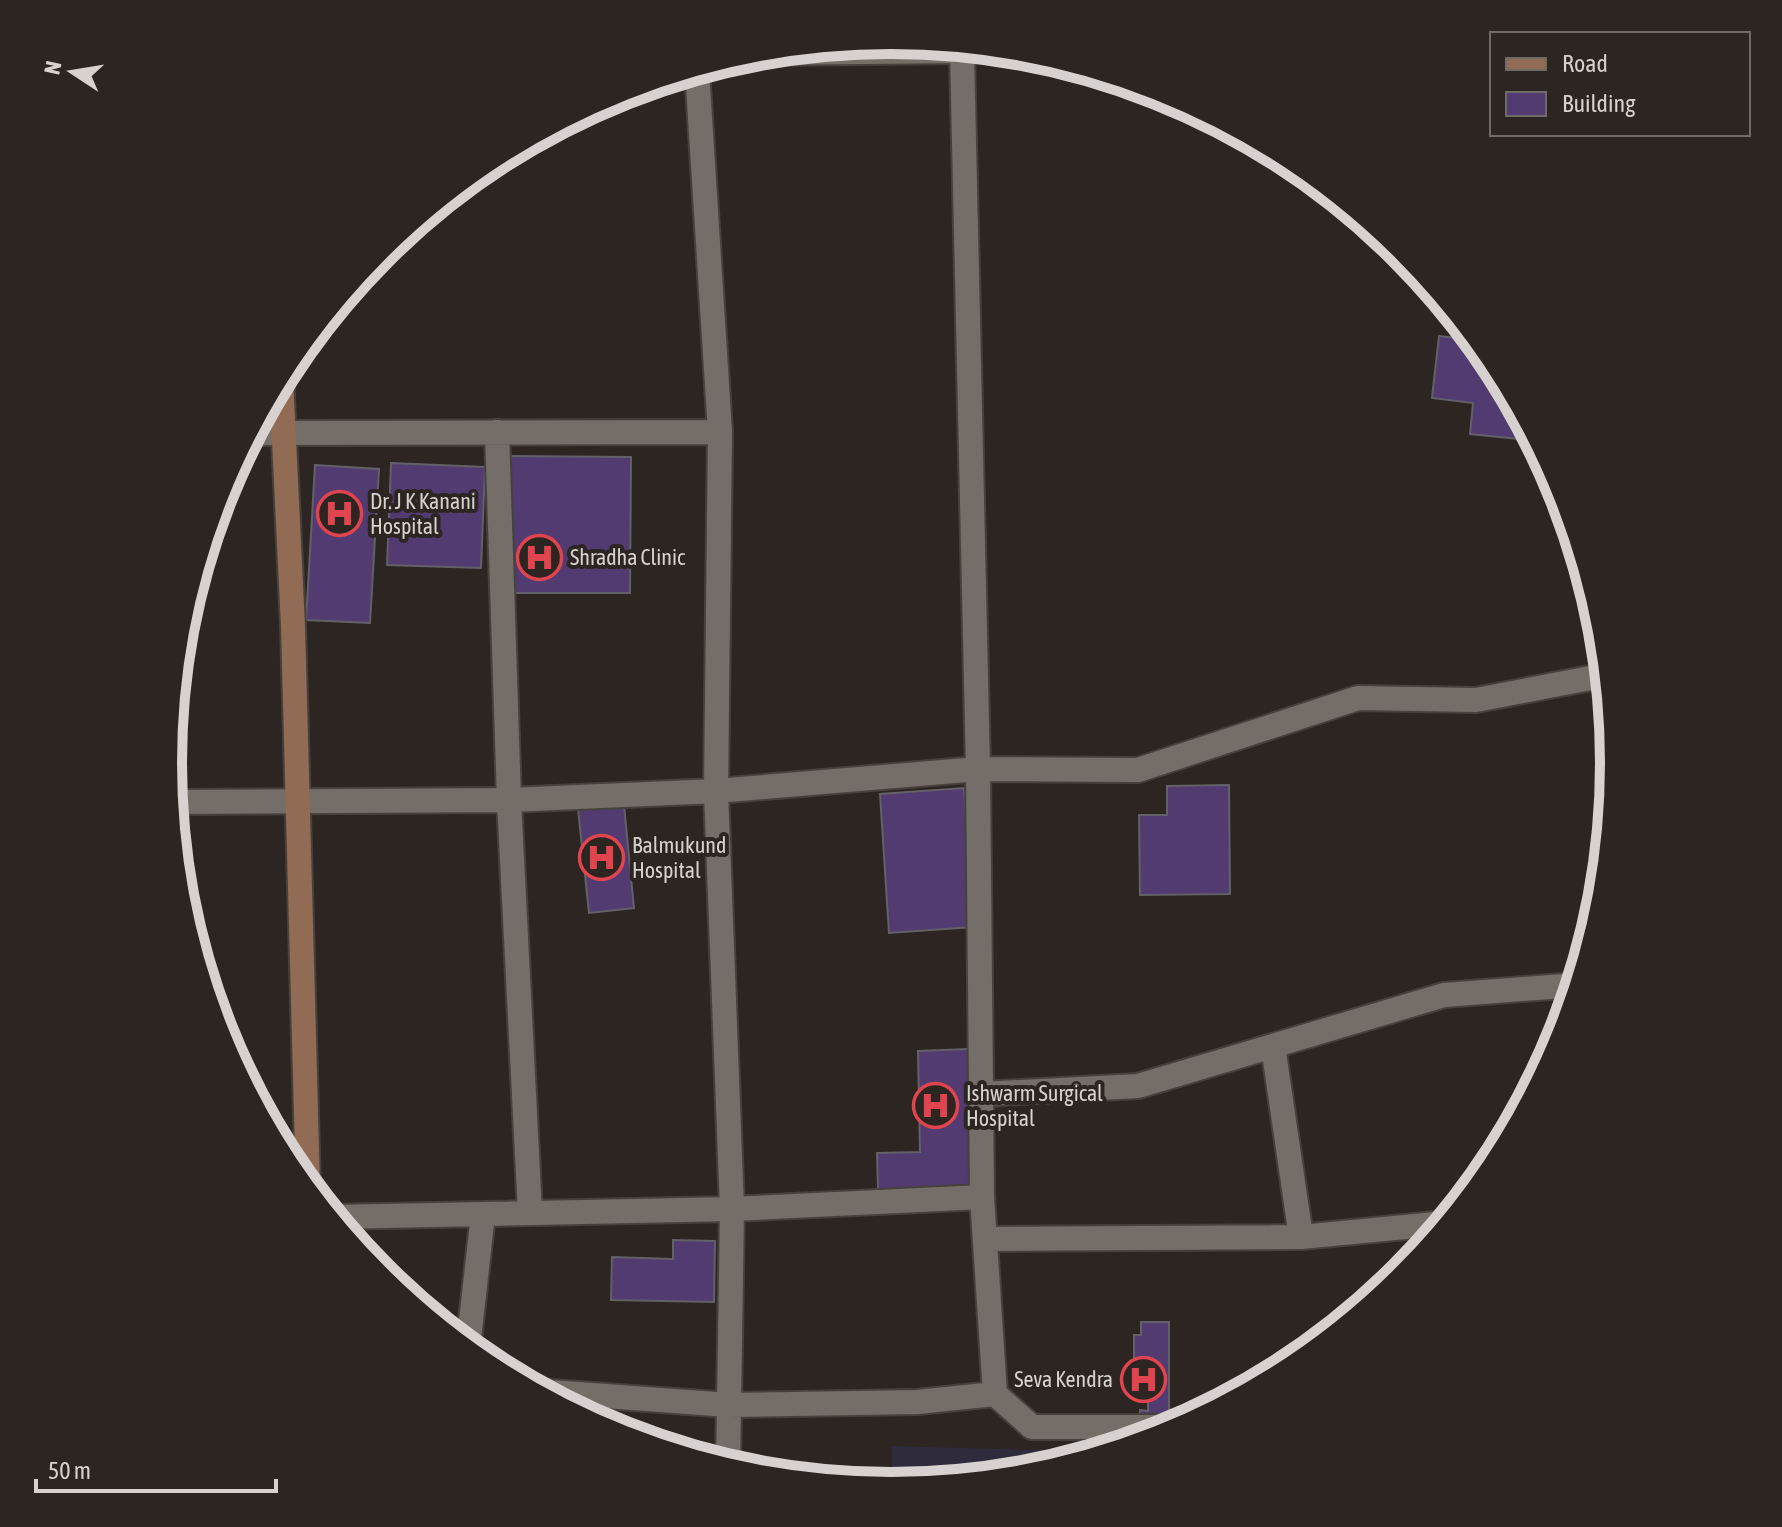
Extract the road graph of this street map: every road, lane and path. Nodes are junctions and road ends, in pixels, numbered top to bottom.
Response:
1 (962, 58) edge
2 (698, 81) edge
3 (282, 400) edge
4 (497, 432) junction
5 (720, 432) junction
6 (264, 433) edge
7 (284, 433) junction
8 (1595, 677) edge
9 (978, 769) junction
10 (716, 791) junction
11 (509, 800) junction
12 (183, 802) edge
13 (298, 802) junction
14 (1565, 986) edge
15 (1273, 1046) junction
16 (981, 1094) junction
17 (307, 1167) edge
18 (982, 1197) junction
19 (732, 1209) junction
20 (530, 1213) junction
21 (483, 1214) junction
22 (346, 1217) edge
23 (1429, 1225) edge
24 (1301, 1237) junction
25 (985, 1239) junction
26 (470, 1334) edge
27 (564, 1393) edge
28 (995, 1394) junction
29 (729, 1405) junction
30 (1141, 1427) edge
31 (728, 1454) edge

1 - 9 street
2 - 5 street
3 - 7 street
4 - 5 street
4 - 7 street
4 - 11 street
5 - 10 street
6 - 7 street
7 - 13 street
8 - 9 street
9 - 10 street
9 - 16 street
10 - 11 street
10 - 19 street
11 - 13 street
11 - 20 street
12 - 13 street
13 - 17 street
14 - 15 street
15 - 16 street
15 - 24 street
16 - 18 street
18 - 19 street
18 - 25 street
19 - 20 street
19 - 29 street
20 - 21 street
21 - 22 street
21 - 26 street
23 - 24 street
24 - 25 street
25 - 28 street
27 - 29 street
28 - 29 street
28 - 30 street
29 - 31 street

